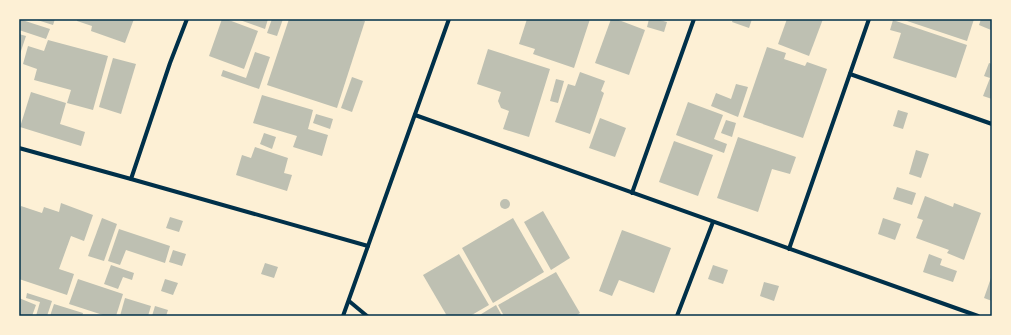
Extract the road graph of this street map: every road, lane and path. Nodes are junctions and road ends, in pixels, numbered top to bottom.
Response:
1 (187, 19) edge
2 (449, 19) edge
3 (694, 19) edge
4 (869, 19) edge
5 (850, 74) junction
6 (415, 115) junction
7 (992, 124) edge
8 (19, 148) edge
9 (131, 179) junction
10 (632, 193) junction
11 (713, 222) junction
12 (368, 246) junction
13 (789, 249) junction
14 (349, 301) junction
15 (343, 316) edge
16 (368, 316) edge
17 (677, 316) edge
18 (978, 316) edge

1 - 9 street
2 - 6 street
3 - 10 street
4 - 5 street
5 - 7 street
5 - 13 street
6 - 10 street
6 - 12 street
8 - 9 street
9 - 12 street
10 - 11 street
11 - 13 street
11 - 17 street
12 - 14 street
13 - 18 street
14 - 15 street
14 - 16 street

